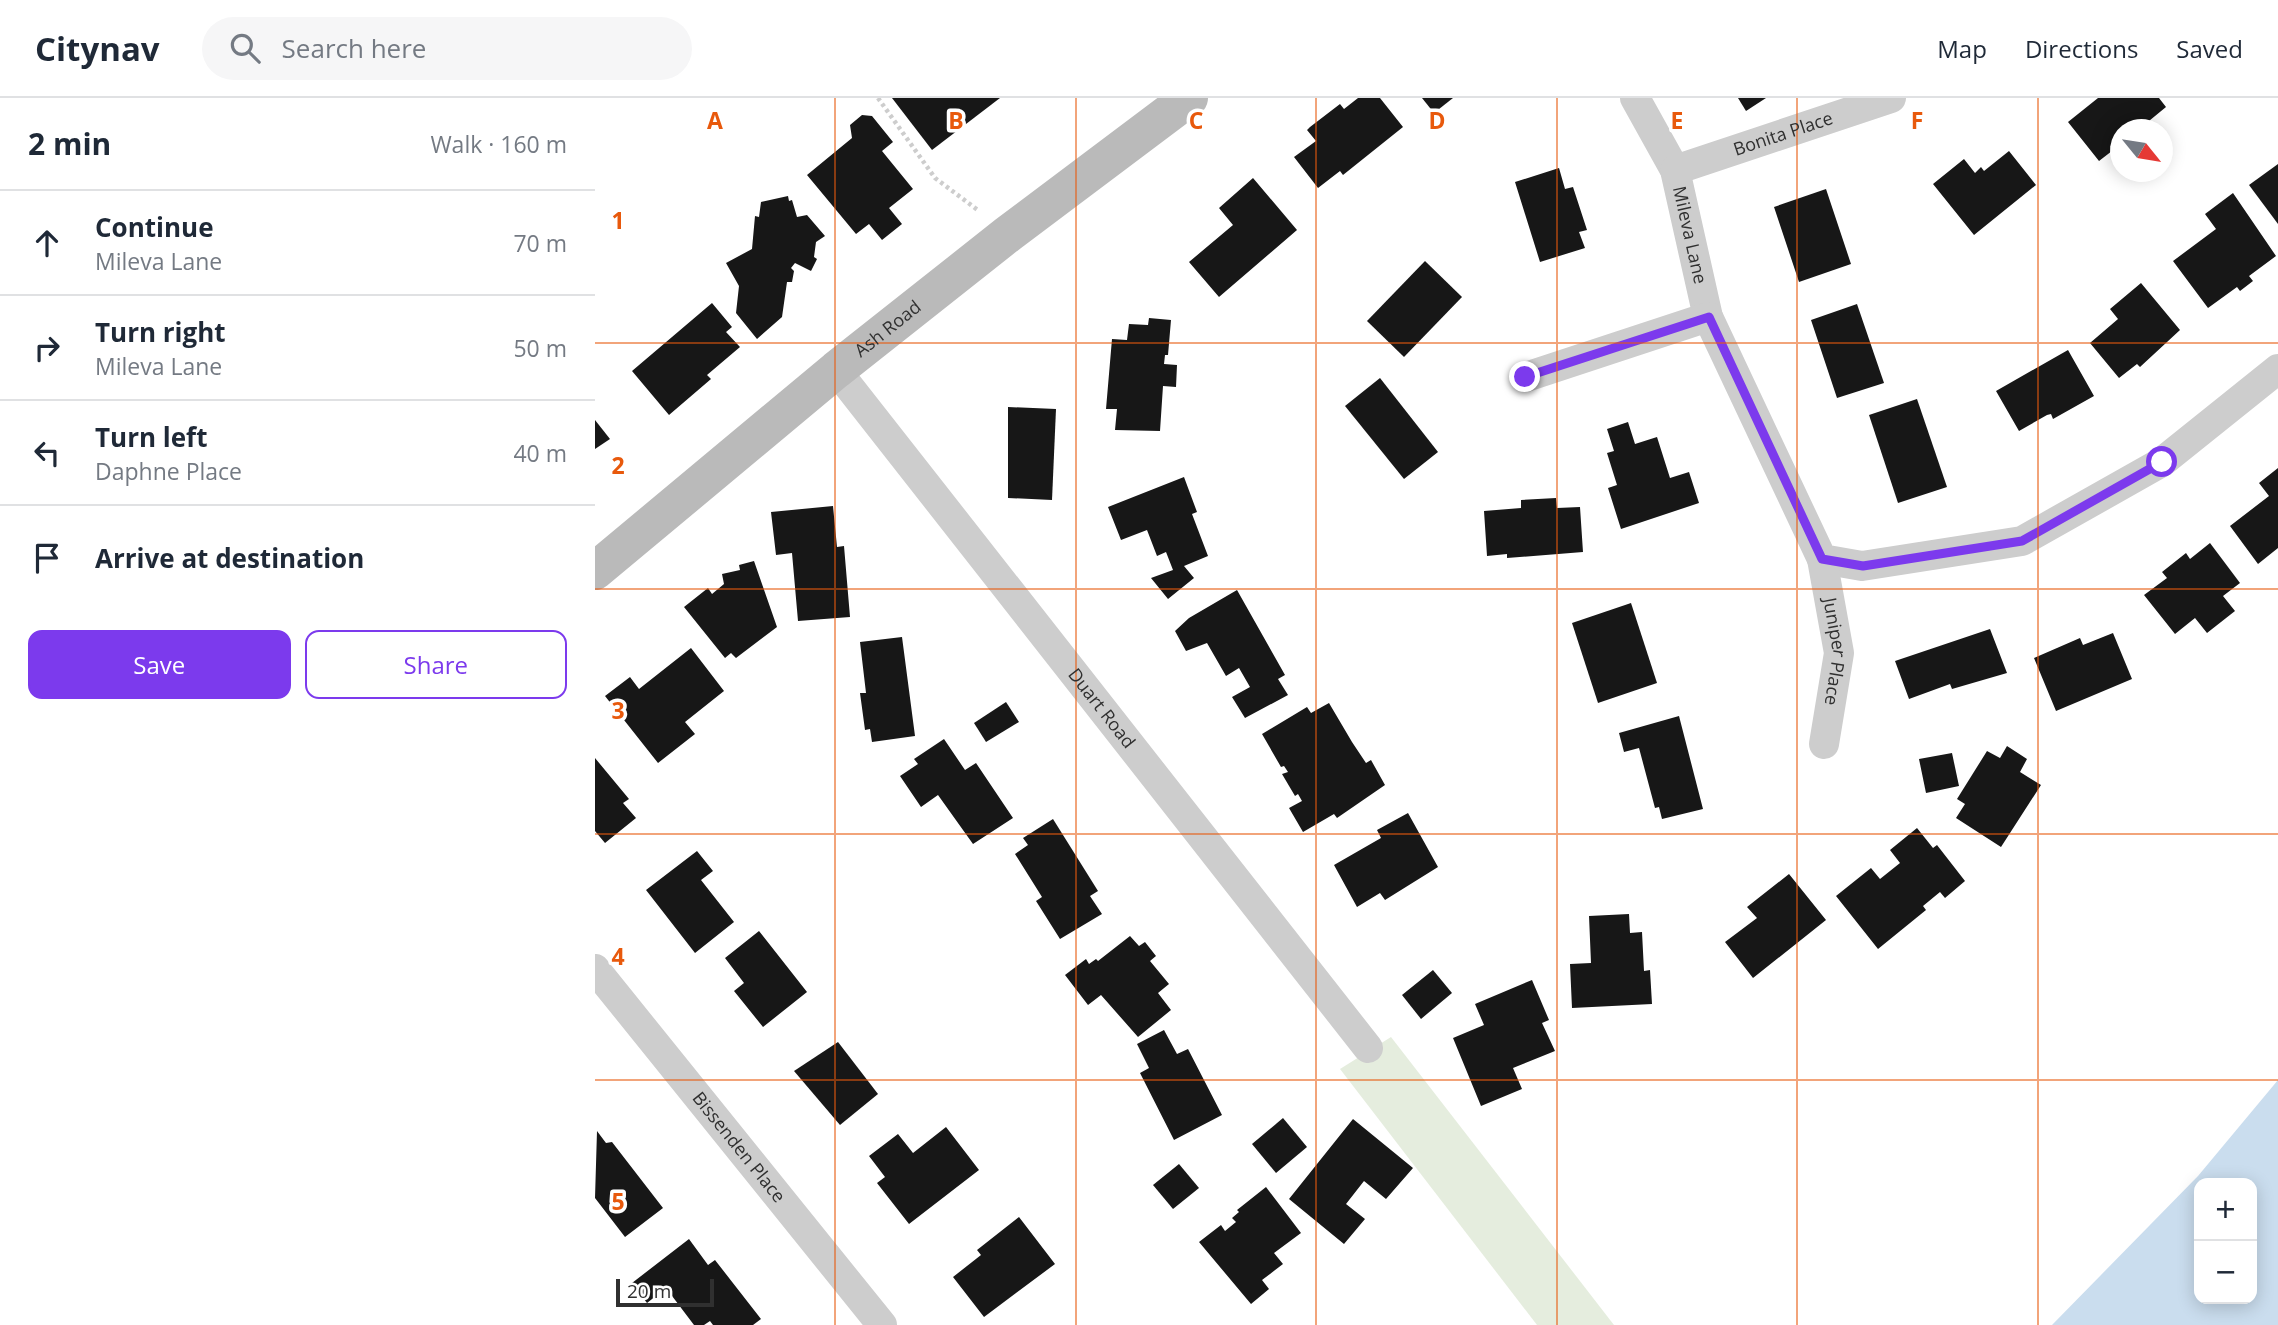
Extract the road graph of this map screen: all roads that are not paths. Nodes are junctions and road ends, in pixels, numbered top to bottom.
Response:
1 (1189, 98) edge
2 (1635, 98) edge
3 (1891, 98) edge
4 (1675, 170) junction
5 (1709, 317) junction
6 (2278, 369) edge
7 (837, 370) junction
8 (1525, 377) dead end
9 (1822, 559) junction
10 (595, 571) edge
11 (1824, 744) dead end
12 (595, 969) edge
13 (1368, 1048) dead end
14 (882, 1325) edge

1 - 7 main road, Ash Road
2 - 4 street, Mileva Lane
3 - 4 street, Bonita Place
4 - 5 street, Mileva Lane
5 - 8 street
5 - 9 street, Mileva Lane
6 - 9 street
7 - 10 main road, Ash Road
7 - 13 street, Duart Road
9 - 11 street, Juniper Place
12 - 14 street, Bissenden Place

